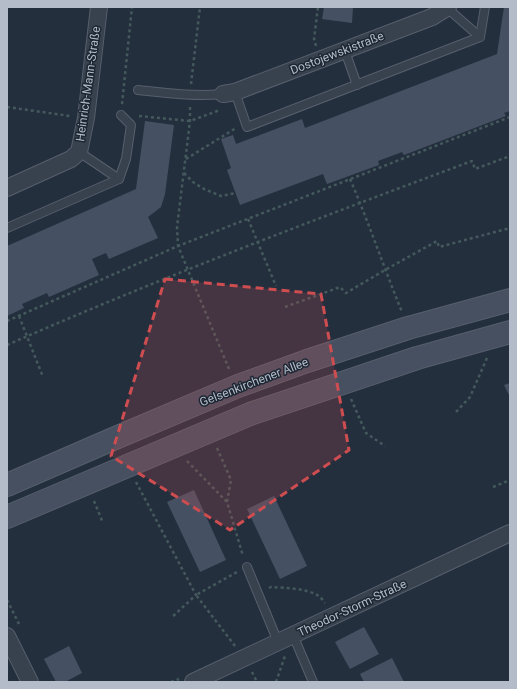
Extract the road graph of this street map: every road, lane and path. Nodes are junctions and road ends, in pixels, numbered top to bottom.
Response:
1 (99, 7) edge
2 (132, 7) edge
3 (200, 7) edge
4 (318, 7) edge
5 (485, 7) edge
6 (448, 8) edge
7 (480, 37) junction
8 (344, 51) junction
9 (321, 59) junction
10 (357, 84) junction
11 (138, 90) dead end
12 (229, 93) junction
13 (190, 96) junction
14 (121, 115) joint
15 (510, 117) edge
16 (246, 122) junction
17 (79, 152) junction
18 (510, 156) edge
19 (185, 159) junction
20 (184, 173) junction
21 (119, 179) junction
22 (350, 179) junction
23 (7, 188) edge
24 (236, 193) dead end
25 (360, 203) junction
26 (248, 219) junction
27 (7, 228) edge
28 (510, 228) edge
29 (258, 242) junction
30 (178, 246) junction
31 (188, 270) junction
32 (385, 270) junction
33 (276, 286) dead end
34 (510, 300) edge
35 (285, 308) dead end
36 (19, 316) junction
37 (7, 321) edge
38 (408, 328) junction
39 (510, 332) edge
40 (27, 336) junction
41 (7, 345) edge
42 (483, 356) dead end
43 (43, 377) dead end
44 (238, 386) junction
45 (357, 396) dead end
46 (456, 412) dead end
47 (224, 446) dead end
48 (385, 446) dead end
49 (217, 448) junction
50 (211, 450) dead end
51 (193, 458) dead end
52 (143, 479) dead end
53 (510, 480) edge
54 (7, 485) edge
55 (493, 487) dead end
56 (227, 502) junction
57 (87, 503) dead end
58 (7, 517) edge
59 (104, 523) dead end
60 (510, 533) edge
61 (247, 567) junction
62 (257, 593) junction
63 (196, 595) junction
64 (332, 617) junction
65 (171, 618) dead end
66 (292, 635) junction
67 (7, 636) edge
68 (278, 642) junction
69 (244, 658) junction
70 (30, 682) edge
71 (193, 682) edge
72 (313, 682) edge

1 - 17 street, Heinrich-Mann-Straße
2 - 14 path
3 - 13 path
4 - 9 path
5 - 7 lane
6 - 7 lane
6 - 8 street, Dostojewskistraße
7 - 10 lane
8 - 9 street, Dostojewskistraße
8 - 10 lane
9 - 12 street, Dostojewskistraße
10 - 16 lane
11 - 13 lane
12 - 13 lane
12 - 16 lane
13 - 19 path
14 - 21 lane
15 - 22 path
16 - 19 path
17 - 21 lane
17 - 23 street, Heinrich-Mann-Straße
18 - 25 path
19 - 20 path
20 - 24 path
20 - 30 path
21 - 27 lane
22 - 25 path
22 - 26 path
25 - 29 path
25 - 32 path
26 - 29 path
26 - 30 path
28 - 32 path
29 - 31 path
29 - 33 path
30 - 31 path
30 - 36 path
31 - 40 path
31 - 44 path
32 - 35 path
32 - 38 path
34 - 38 main road, Gelsenkirchener Allee
36 - 37 path
36 - 40 path
38 - 44 main road, Gelsenkirchener Allee
39 - 58 main road
40 - 41 path
40 - 43 path
42 - 46 path
44 - 54 main road, Gelsenkirchener Allee
45 - 48 path
47 - 49 path
49 - 50 path
49 - 56 path
51 - 56 path
52 - 63 path
53 - 55 path
56 - 61 path
57 - 59 path
60 - 64 street, Theodor-Storm-Straße
61 - 62 lane
61 - 63 path
62 - 64 path
62 - 68 lane
63 - 65 path
63 - 69 path
64 - 66 street, Theodor-Storm-Straße
66 - 68 street, Theodor-Storm-Straße
66 - 72 lane
67 - 70 street
68 - 69 street, Theodor-Storm-Straße
69 - 71 street, Theodor-Storm-Straße

